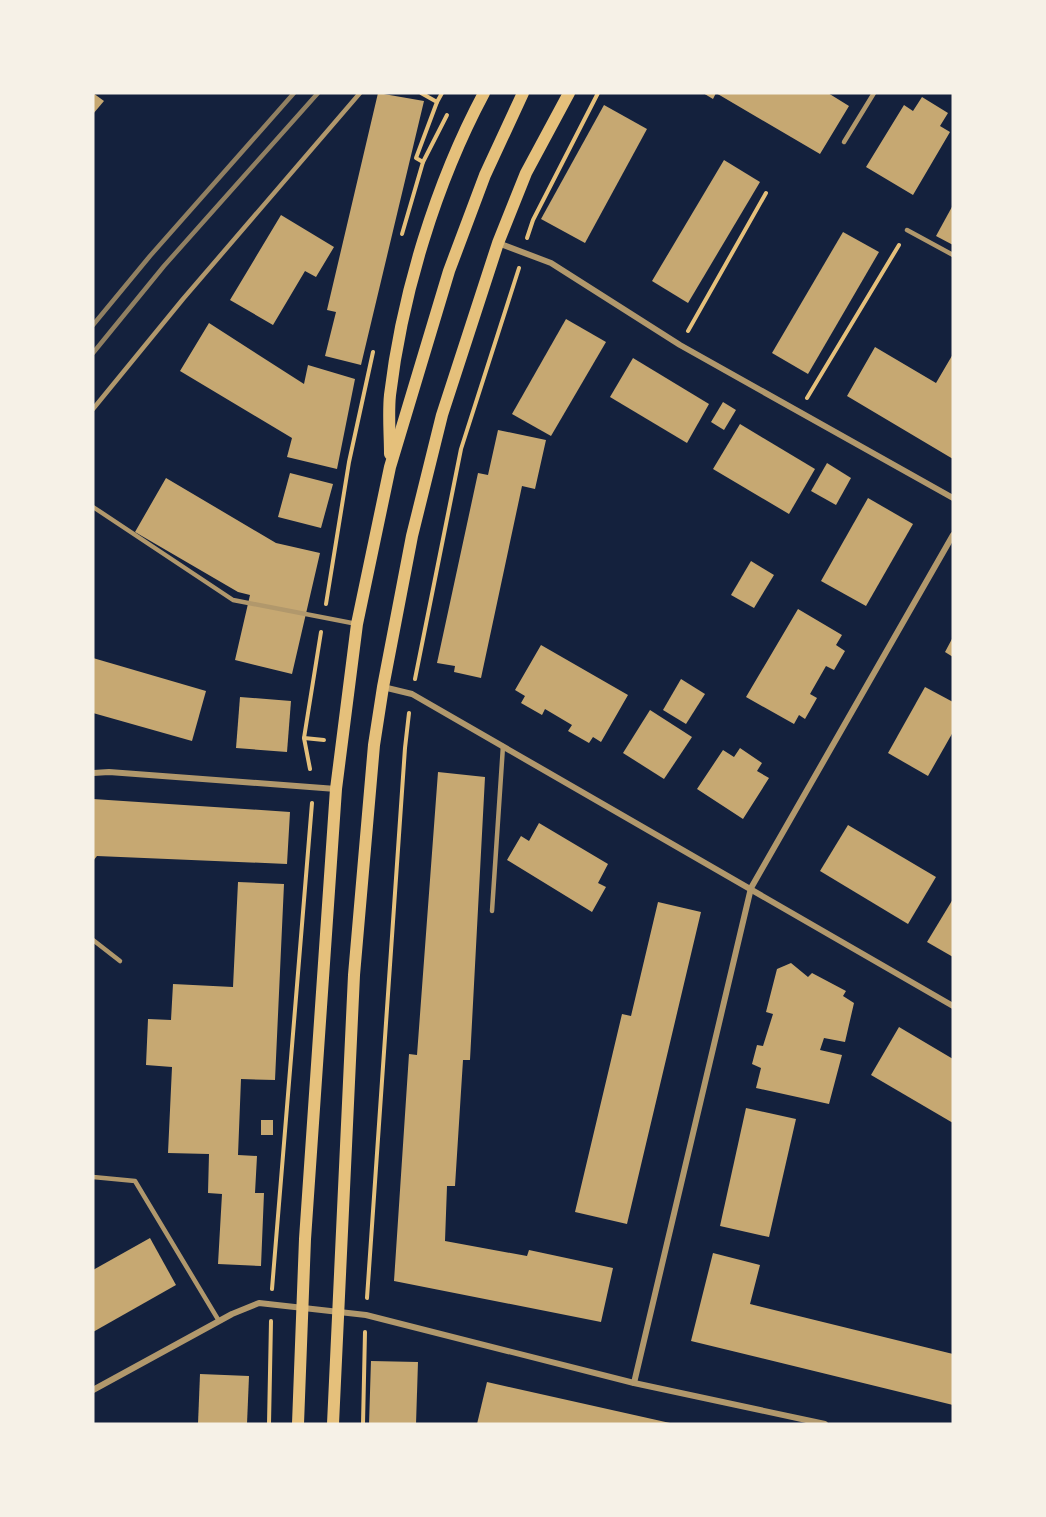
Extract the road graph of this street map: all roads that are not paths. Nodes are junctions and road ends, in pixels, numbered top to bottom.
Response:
1 (360, 93) edge
2 (484, 93) edge
3 (523, 93) edge
4 (569, 93) edge
5 (874, 93) edge
6 (844, 142) dead end
7 (907, 230) road end
8 (498, 243) junction
9 (953, 255) edge
10 (93, 410) edge
11 (390, 467) junction
12 (953, 498) edge
13 (93, 507) edge
14 (953, 535) edge
15 (357, 624) junction
16 (383, 687) junction
17 (503, 746) junction
18 (93, 773) edge
19 (336, 789) junction
20 (751, 888) junction
21 (492, 911) dead end
22 (93, 940) edge
23 (120, 961) dead end
24 (953, 1006) edge
25 (93, 1177) edge
26 (303, 1308) junction
27 (337, 1312) junction
28 (219, 1321) junction
29 (634, 1383) junction
30 (93, 1390) edge
31 (298, 1424) edge
32 (333, 1424) edge
33 (825, 1424) edge

1 - 10 lane
2 - 11 main road
3 - 11 main road
4 - 8 main road
5 - 6 lane
7 - 9 lane
8 - 12 street
8 - 16 main road
11 - 15 main road
13 - 15 lane
14 - 20 street
15 - 19 main road
16 - 17 street
16 - 27 main road
17 - 20 street
17 - 21 lane
18 - 19 street
19 - 26 main road
20 - 24 street
20 - 29 street
22 - 23 lane
25 - 28 lane
26 - 27 street
26 - 28 street
26 - 31 main road
27 - 29 street
27 - 32 main road
28 - 30 street
29 - 33 street

